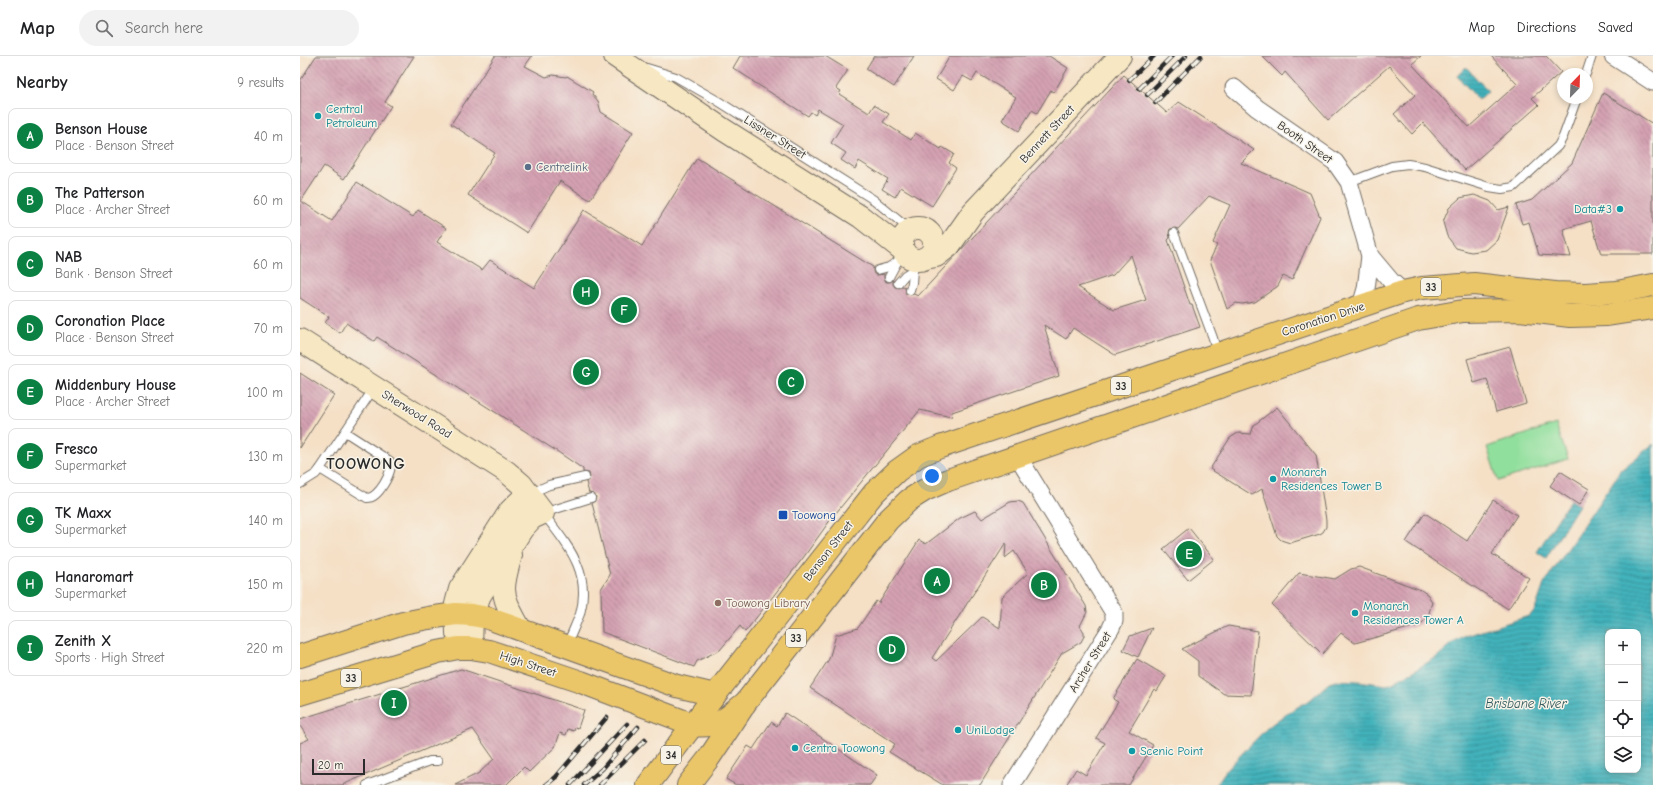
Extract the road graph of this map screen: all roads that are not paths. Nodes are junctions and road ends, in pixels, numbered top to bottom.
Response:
1 (1120, 56) edge
2 (1592, 56) edge
3 (1619, 58) edge
4 (619, 59) edge
5 (1588, 68) edge
6 (1653, 82) edge
7 (1234, 88) dead end
8 (1575, 104) edge
9 (1349, 182) junction
10 (973, 212) junction
11 (861, 217) junction
12 (919, 229) junction
13 (1174, 233) dead end
14 (1370, 256) junction
15 (911, 258) junction
16 (878, 270) dead end
17 (889, 277) dead end
18 (898, 283) dead end
19 (1653, 285) edge
20 (910, 290) dead end
21 (1403, 292) junction
22 (1361, 306) junction
23 (1653, 308) edge
24 (300, 340) edge
25 (1218, 355) junction
26 (375, 388) junction
27 (1004, 425) joint
28 (345, 432) junction
29 (1017, 455) junction
30 (320, 469) junction
31 (585, 477) dead end
32 (300, 484) edge
33 (529, 494) junction
34 (591, 498) dead end
35 (543, 513) junction
36 (514, 540) junction
37 (464, 614) junction
38 (520, 629) junction
39 (566, 646) junction
40 (464, 648) junction
41 (300, 656) edge
42 (300, 694) edge
43 (746, 702) junction
44 (706, 714) junction
45 (709, 758) junction
46 (438, 761) dead end
47 (367, 785) edge
48 (648, 785) edge
49 (688, 785) edge
50 (1012, 785) edge

1 - 10 street, Bennett Street
2 - 5 lane
3 - 6 street
4 - 11 street, Lissner Street
4 - 12 lane, Lissner Street
7 - 9 street, Booth Street
8 - 9 lane
9 - 14 street, Booth Street
10 - 12 street, Bennett Street
10 - 15 street, Bennett Street
11 - 12 street, Lissner Street
11 - 15 street, Lissner Street
12 - 15 street
13 - 25 lane
14 - 21 street, Booth Street
14 - 22 street, Booth Street
15 - 16 lane
15 - 17 lane
15 - 18 lane
15 - 20 lane
19 - 21 main road, Coronation Drive / 33
21 - 22 main road, Coronation Drive / 33
22 - 25 main road, Coronation Drive / 33
23 - 29 main road, 33
24 - 26 street, Sherwood Road
25 - 27 main road, Coronation Drive / 33
26 - 28 lane
26 - 33 street, Sherwood Road
27 - 44 main road, Benson Street / 33
28 - 30 lane
28 - 30 lane
29 - 43 main road, 33
29 - 50 street, Archer Street
30 - 32 lane
31 - 33 lane
33 - 35 street, Sherwood Road
33 - 37 street
34 - 35 lane
35 - 36 street
35 - 39 lane, Sherwood Road
36 - 37 street
36 - 38 street
37 - 38 main road
37 - 40 street
37 - 41 main road
38 - 39 main road
39 - 44 main road
40 - 42 main road, High Street / 33
40 - 44 main road, High Street / 33
43 - 44 main road, 33
43 - 45 main road
44 - 45 main road
44 - 48 main road, Benson Street / 34
45 - 49 main road
46 - 47 lane

